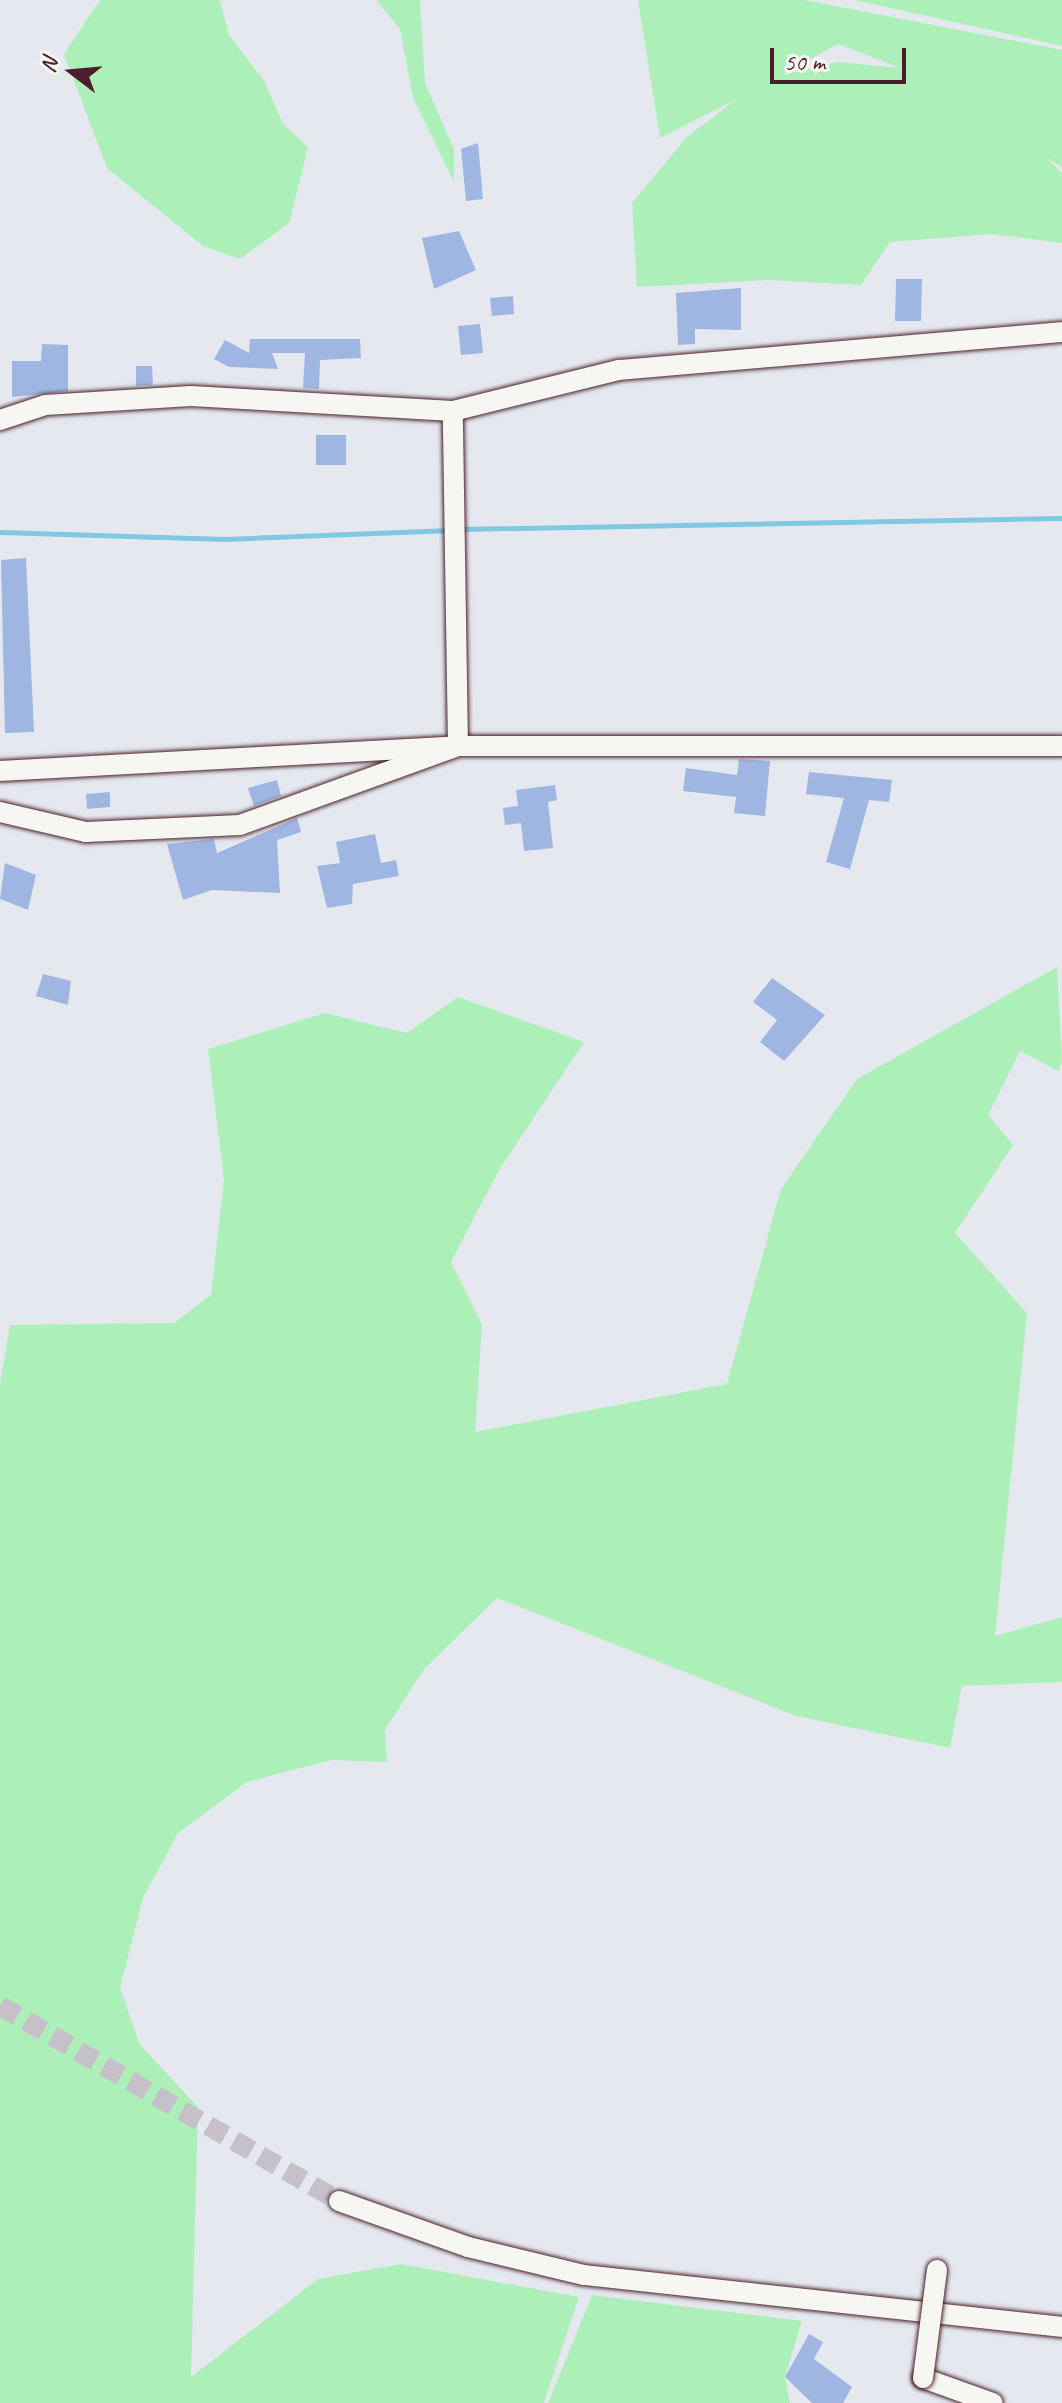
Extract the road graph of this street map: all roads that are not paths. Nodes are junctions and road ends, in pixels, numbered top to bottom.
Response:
1 (1062, 332) edge
2 (453, 411) junction
3 (0, 420) edge
4 (458, 746) junction
5 (1062, 746) edge
6 (0, 771) edge
7 (0, 812) edge
8 (339, 2201) tunnel mouth
9 (937, 2270) dead end
10 (1062, 2327) edge
11 (993, 2403) edge

1 - 2 street
2 - 3 street
2 - 4 street
4 - 5 street
4 - 6 street
4 - 7 street
8 - 10 street
9 - 11 street, bridge

